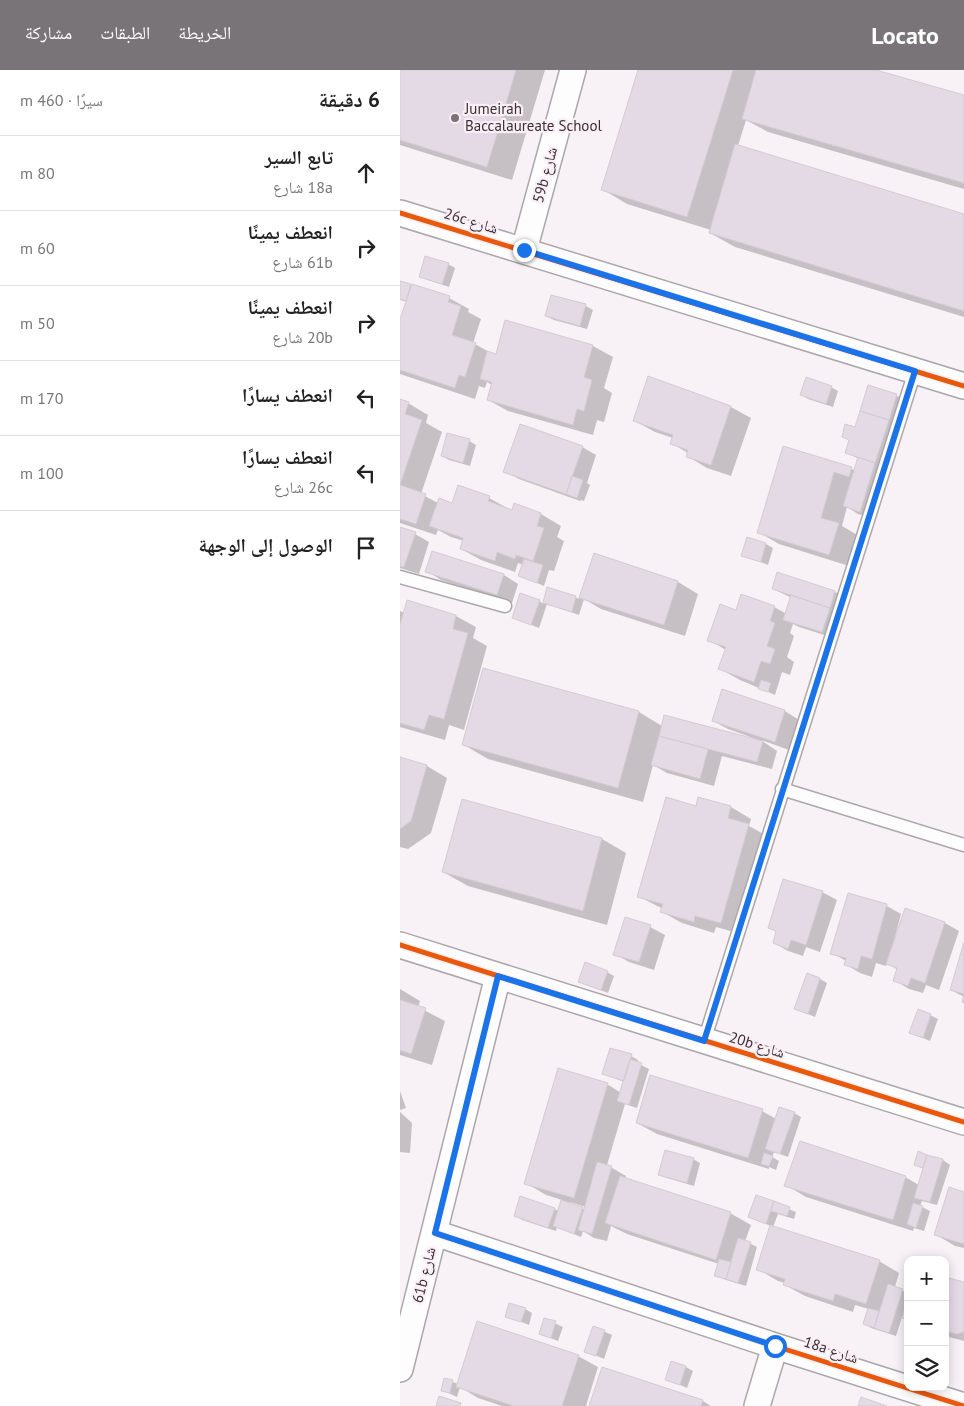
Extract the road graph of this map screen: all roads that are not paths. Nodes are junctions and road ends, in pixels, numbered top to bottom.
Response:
1 (573, 70) edge
2 (400, 214) edge
3 (524, 250) junction
4 (915, 371) junction
5 (964, 386) edge
6 (400, 577) edge
7 (505, 606) dead end
8 (782, 789) junction
9 (964, 845) edge
10 (400, 945) edge
11 (498, 976) junction
12 (704, 1041) junction
13 (964, 1122) edge
14 (435, 1233) junction
15 (775, 1346) junction
16 (400, 1369) edge
17 (757, 1406) edge
18 (964, 1406) edge

1 - 3 street, 59b شارع
2 - 3 street, 26c شارع
3 - 4 street, 26c شارع
4 - 5 street, 26c شارع
4 - 8 lane
6 - 7 lane
8 - 9 lane
8 - 12 lane
10 - 11 street, 20b شارع
11 - 12 street, 20b شارع
11 - 14 street, 61b شارع
12 - 13 street, 20b شارع
14 - 15 street, 18a شارع
14 - 16 street, 61b شارع
15 - 17 street
15 - 18 street, 18a شارع

